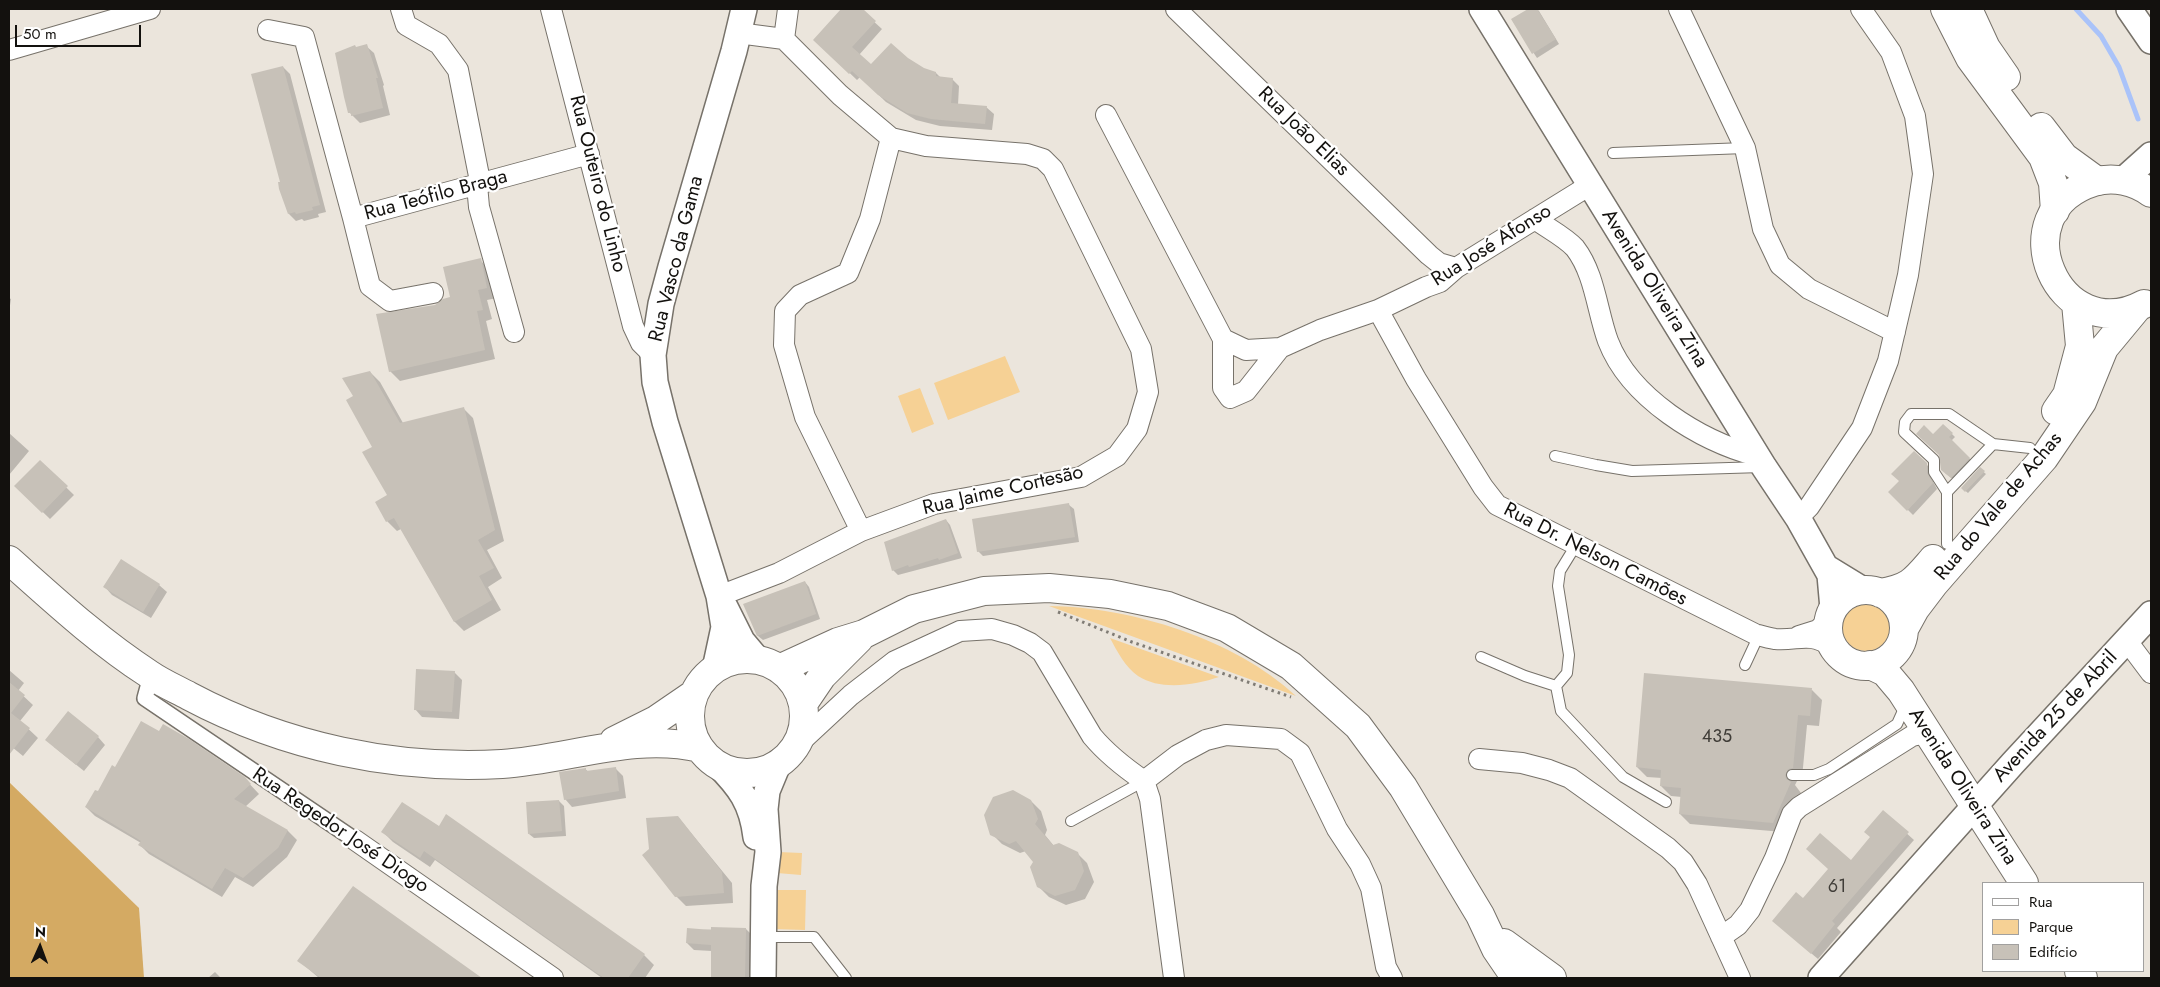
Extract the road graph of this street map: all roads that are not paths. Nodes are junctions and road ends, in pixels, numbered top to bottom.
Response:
1 (150, 9) edge
2 (401, 9) edge
3 (551, 9) edge
4 (744, 9) edge
5 (788, 9) edge
6 (1176, 9) edge
7 (1482, 9) edge
8 (1679, 9) edge
9 (1861, 9) edge
10 (1945, 9) edge
11 (1968, 9) edge
12 (2129, 9) edge
13 (268, 30) dead end
14 (738, 33) junction
15 (784, 39) junction
16 (2151, 42) edge
17 (9, 50) edge
18 (1106, 115) dead end
19 (891, 138) junction
20 (1745, 148) junction
21 (1613, 152) dead end
22 (589, 154) junction
23 (2151, 155) edge
24 (2110, 181) junction
25 (1590, 185) junction
26 (477, 186) junction
27 (2151, 194) edge
28 (2055, 211) junction
29 (353, 218) junction
30 (1535, 219) junction
31 (1429, 255) junction
32 (1456, 268) junction
33 (1426, 287) junction
34 (433, 293) dead end
35 (2076, 303) junction
36 (2145, 303) edge
37 (1378, 310) junction
38 (514, 332) dead end
39 (1895, 332) junction
40 (1223, 338) junction
41 (1280, 348) junction
42 (653, 354) junction
43 (1992, 444) junction
44 (2030, 448) junction
45 (1555, 456) dead end
46 (1760, 461) junction
47 (2028, 477) junction
48 (1946, 492) junction
49 (1798, 518) junction
50 (861, 531) junction
51 (1975, 539) junction
52 (1947, 544) junction
53 (1576, 546) junction
54 (9, 560) edge
55 (1826, 568) junction
56 (1872, 592) junction
57 (719, 596) junction
58 (2151, 614) edge
59 (1831, 625) junction
60 (864, 634) junction
61 (1759, 635) junction
62 (1899, 640) junction
63 (2127, 641) junction
64 (1481, 657) dead end
65 (768, 664) junction
66 (1745, 665) dead end
67 (1870, 665) junction
68 (715, 668) junction
69 (2151, 673) edge
70 (151, 676) junction
71 (1556, 686) junction
72 (1903, 693) junction
73 (694, 694) junction
74 (803, 704) junction
75 (1931, 739) junction
76 (600, 748) junction
77 (787, 755) junction
78 (708, 756) junction
79 (1479, 759) dead end
80 (1792, 775) dead end
81 (1144, 780) junction
82 (1666, 802) dead end
83 (1976, 805) junction
84 (1071, 821) dead end
85 (355, 840) joint
86 (2023, 882) edge
87 (764, 886) junction
88 (1480, 915) junction
89 (763, 937) junction
90 (1721, 937) junction
91 (553, 978) edge
92 (763, 978) edge
93 (846, 978) edge
94 (1174, 978) edge
95 (1392, 978) edge
96 (1520, 978) edge
97 (1552, 978) edge
98 (1740, 978) edge
99 (1822, 978) edge

1 - 17 street
2 - 26 street
3 - 22 street, Rua Outeiro do Linho
4 - 14 street, Rua Vasco da Gama
5 - 15 street
6 - 31 street, Rua João Elias
7 - 25 street, Avenida Oliveira Zina
8 - 20 street
9 - 39 street
10 - 28 main road
11 - 24 main road
12 - 16 street
13 - 29 street, Rua Teófilo Braga
14 - 15 street
14 - 42 street, Rua Vasco da Gama
15 - 19 street
18 - 40 street, Rua José Afonso
19 - 50 street
19 - 50 street, Rua Jaime Cortesão
20 - 21 lane
20 - 39 street
22 - 26 street, Rua Teófilo Braga
22 - 42 street, Rua Outeiro do Linho
23 - 24 street
24 - 27 main road
24 - 28 main road
25 - 30 street, Rua José Afonso
25 - 46 street, Avenida Oliveira Zina
26 - 29 street, Rua Teófilo Braga
26 - 38 street
28 - 35 main road
29 - 34 street
30 - 32 street, Rua José Afonso
30 - 46 street
31 - 32 street, Rua João Elias
31 - 33 street
32 - 33 street, Rua José Afonso
33 - 37 street, Rua José Afonso
35 - 36 main road
35 - 44 main road, Rua do Vale de Achas
36 - 47 main road, Rua do Vale de Achas
37 - 41 street, Rua José Afonso
37 - 53 street, Rua Dr. Nelson Camões
39 - 49 street
40 - 41 street, Rua José Afonso
40 - 41 street, Rua José Afonso
42 - 57 street, Rua Vasco da Gama
43 - 44 lane
43 - 48 lane
43 - 48 lane
44 - 47 main road
44 - 52 main road, Rua do Vale de Achas
45 - 46 lane
46 - 49 street, Avenida Oliveira Zina
47 - 51 main road, Rua do Vale de Achas
48 - 52 lane
49 - 55 street, Avenida Oliveira Zina
50 - 57 street, Rua Jaime Cortesão
51 - 52 main road
51 - 62 main road, Rua do Vale de Achas
52 - 56 main road, Rua do Vale de Achas
53 - 61 street, Rua Dr. Nelson Camões
53 - 71 lane
54 - 70 main road
55 - 56 street, Avenida Oliveira Zina
55 - 59 street, Avenida Oliveira Zina
56 - 59 main road
56 - 62 main road, Avenida Oliveira Zina
57 - 65 street, Rua Vasco da Gama
57 - 68 street, Rua Vasco da Gama
58 - 63 street, Avenida 25 de Abril
59 - 61 street, Rua Dr. Nelson Camões
59 - 67 main road, Avenida Oliveira Zina
60 - 65 main road
60 - 74 main road
60 - 88 main road
61 - 66 lane
62 - 67 main road
62 - 72 main road, Avenida Oliveira Zina
63 - 69 street
63 - 83 street, Avenida 25 de Abril
64 - 71 lane
65 - 68 main road
65 - 74 main road
67 - 72 main road, Avenida Oliveira Zina
68 - 73 main road
70 - 76 main road
70 - 85 street, Rua Regedor José Diogo
71 - 82 lane
72 - 75 main road, Avenida Oliveira Zina
72 - 80 lane
73 - 76 main road
73 - 78 main road
74 - 77 main road
75 - 83 main road, Avenida Oliveira Zina
75 - 90 street
76 - 78 main road
77 - 78 main road
77 - 81 street
77 - 87 street
78 - 87 street
79 - 90 street
81 - 84 lane
81 - 94 street
81 - 95 street
83 - 86 main road, Avenida Oliveira Zina
83 - 99 street, Avenida 25 de Abril
85 - 91 street, Rua Regedor José Diogo
87 - 89 street
88 - 96 main road
88 - 97 main road
89 - 92 street
89 - 93 lane
90 - 98 street

